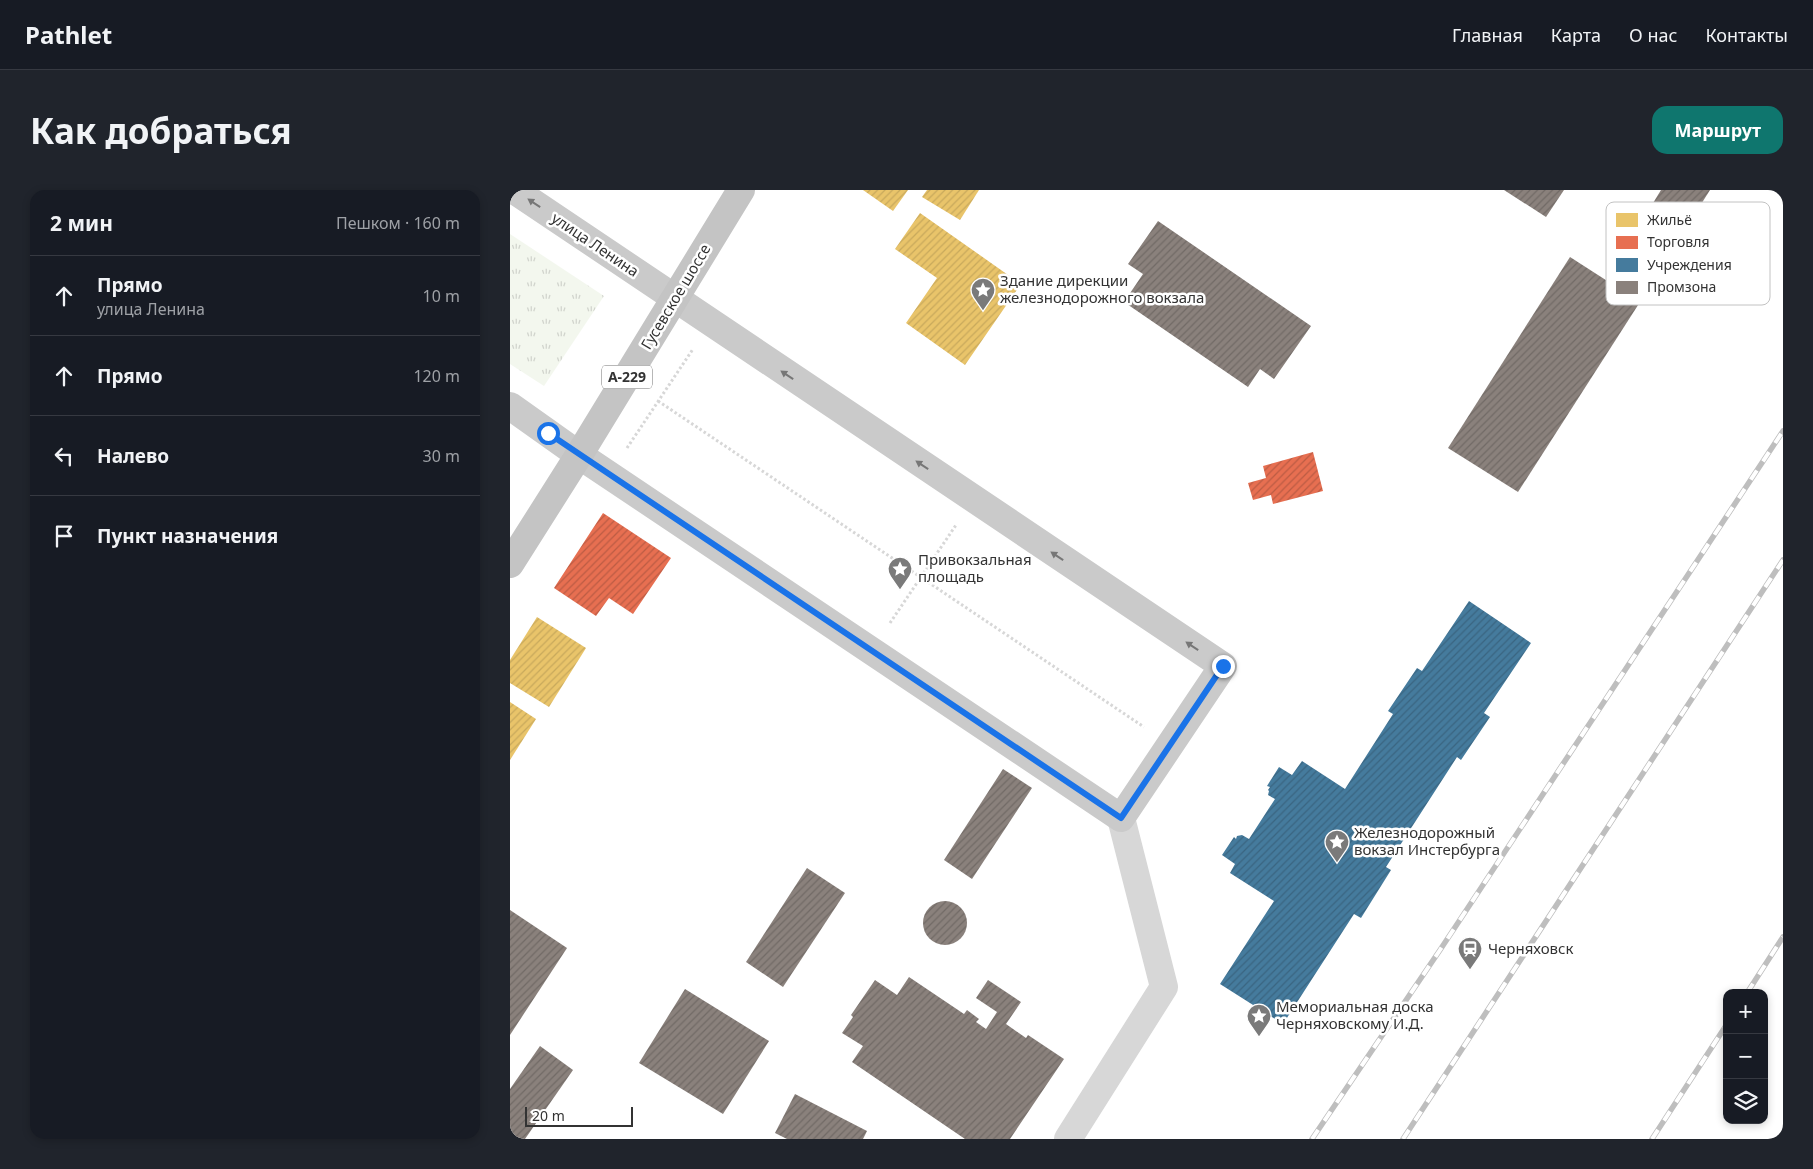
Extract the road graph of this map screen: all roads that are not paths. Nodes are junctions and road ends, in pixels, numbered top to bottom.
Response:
1 (514, 190) edge
2 (741, 190) edge
3 (675, 300) junction
4 (510, 406) edge
5 (579, 455) junction
6 (510, 564) edge
7 (1121, 818) junction
8 (1068, 1139) edge

3 -> 1 main road, улица Ленина
2 - 3 highway, Гусевское шоссе / А-229
3 - 5 highway, Гусевское шоссе / А-229
7 -> 3 main road, улица Ленина
4 - 5 main road
5 - 6 highway, Гусевское шоссе
5 - 7 main road
7 - 8 street

